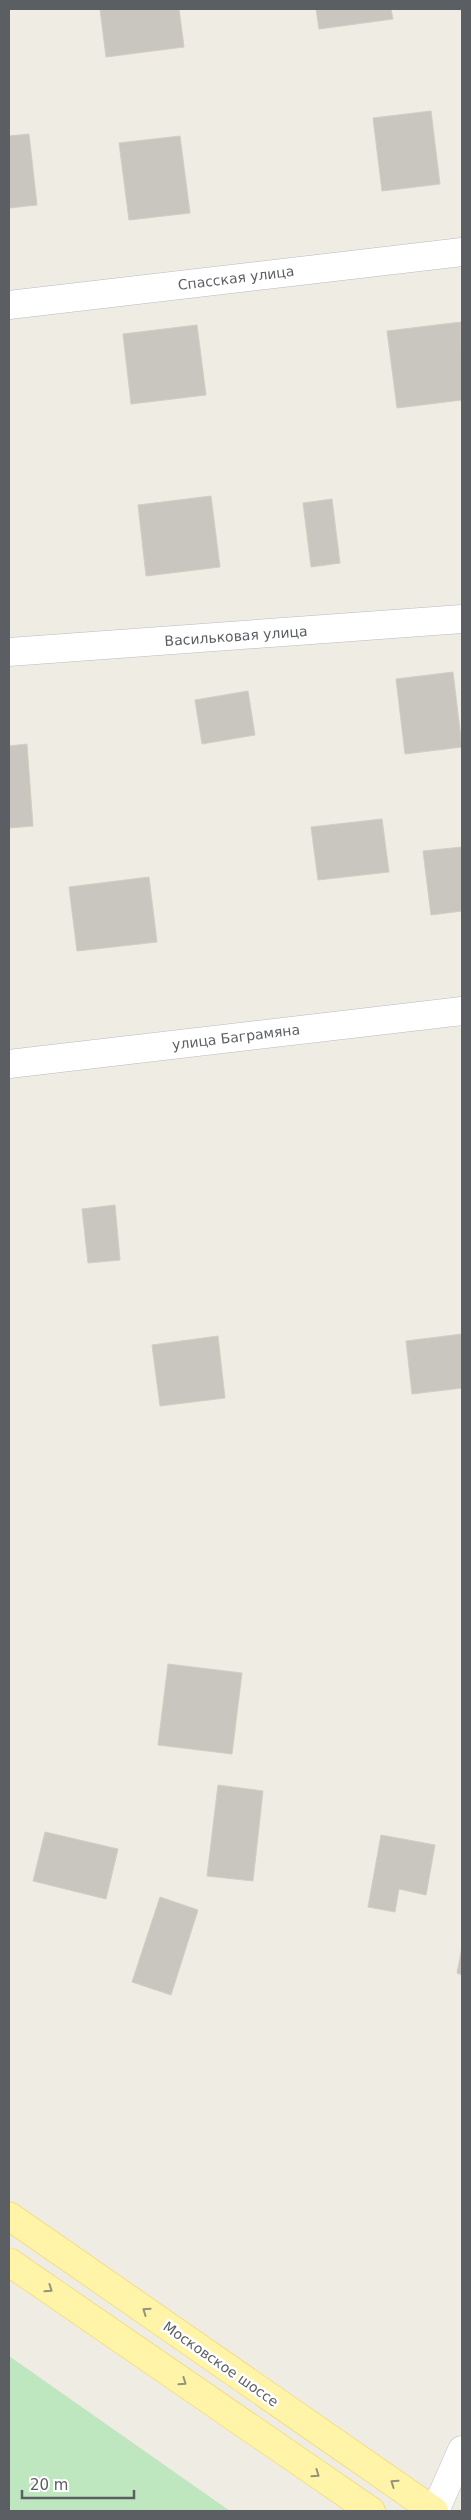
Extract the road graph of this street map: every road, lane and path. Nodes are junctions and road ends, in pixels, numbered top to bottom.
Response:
1 (462, 252) edge
2 (9, 305) edge
3 (462, 619) edge
4 (9, 652) edge
5 (462, 1011) edge
6 (9, 1064) edge
7 (9, 2216) edge
8 (9, 2262) edge
9 (462, 2450) edge
10 (371, 2511) edge
11 (434, 2511) edge

1 - 2 street, Спасская улица
3 - 4 street, Васильковая улица
5 - 6 street, улица Баграмяна
11 -> 7 main road, Московское шоссе
8 -> 10 main road
9 - 11 street

